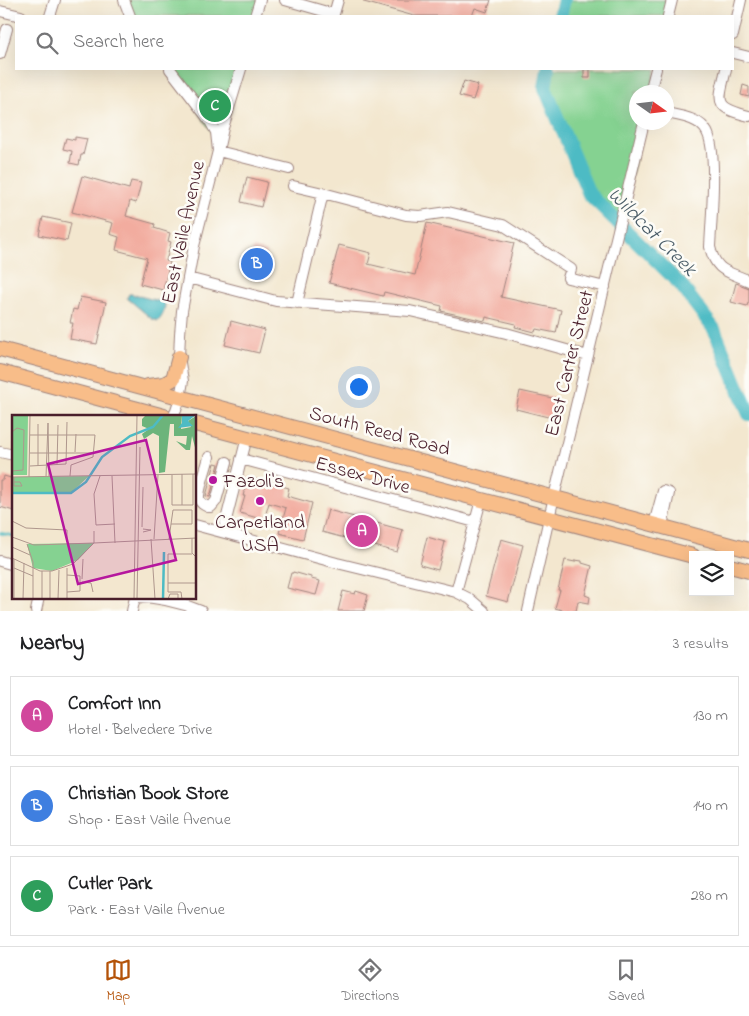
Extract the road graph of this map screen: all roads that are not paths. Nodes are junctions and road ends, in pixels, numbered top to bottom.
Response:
1 (55, 0) edge
2 (124, 0) edge
3 (260, 0) edge
4 (285, 0) edge
5 (338, 0) edge
6 (672, 0) edge
7 (740, 0) edge
8 (749, 2) edge
9 (0, 11) edge
10 (17, 15) edge
11 (50, 15) edge
12 (130, 15) edge
13 (255, 15) edge
14 (668, 15) edge
15 (8, 29) edge
16 (734, 31) edge
17 (734, 53) edge
18 (0, 54) edge
19 (749, 57) edge
20 (171, 70) edge
21 (241, 70) edge
22 (656, 70) edge
23 (726, 70) edge
24 (652, 85) edge
25 (674, 115) edge
26 (749, 116) edge
27 (642, 130) edge
28 (218, 151) junction
29 (289, 169) dead end
30 (293, 186) dead end
31 (323, 193) junction
32 (188, 278) junction
33 (748, 278) edge
34 (604, 287) junction
35 (297, 303) junction
36 (0, 349) edge
37 (588, 356) junction
38 (179, 357) junction
39 (0, 372) edge
40 (137, 386) junction
41 (180, 398) junction
42 (160, 415) edge
43 (174, 415) edge
44 (198, 427) edge
45 (247, 438) junction
46 (209, 457) dead end
47 (241, 460) junction
48 (227, 462) dead end
49 (554, 497) junction
50 (481, 500) junction
51 (548, 518) junction
52 (475, 522) junction
53 (196, 525) edge
54 (223, 532) junction
55 (749, 550) edge
56 (689, 555) edge
57 (734, 567) edge
58 (749, 571) edge
59 (456, 592) junction
60 (39, 598) edge
61 (135, 598) edge
62 (154, 598) edge
63 (36, 611) edge
64 (132, 611) edge
65 (201, 611) edge
66 (484, 611) edge
67 (528, 611) edge

1 - 11 street
2 - 12 street
3 - 13 street
4 - 5 street
6 - 14 street
7 - 8 street
7 - 16 street
9 - 10 street
15 - 18 street
17 - 19 street
20 - 28 street, East Vaile Avenue
21 - 28 street
22 - 24 street
23 - 26 street
25 - 33 street
27 - 34 street, East Carter Street
28 - 29 street
28 - 32 street, East Vaile Avenue
30 - 31 street
31 - 34 street
31 - 35 street
32 - 35 street
32 - 38 street, East Vaile Avenue
34 - 37 street, East Carter Street
35 - 37 street
36 - 40 main road, South Reed Road
37 - 49 street, East Carter Street
38 - 40 main road
38 - 41 street, East Vaile Avenue
39 - 42 main road
40 - 41 main road, South Reed Road
41 - 43 street, East Vaile Avenue
41 - 49 main road, South Reed Road
44 - 45 main road, South Reed Road
45 - 47 street
45 - 50 main road, South Reed Road
46 - 48 street
47 - 52 street, Essex Drive
47 - 54 street
49 - 51 street, East Carter Street
49 - 55 main road, South Reed Road
50 - 51 main road, South Reed Road
50 - 52 street
51 - 56 main road, South Reed Road
51 - 67 street, East Carter Street
52 - 59 street
53 - 54 street
54 - 59 street
57 - 58 main road
59 - 66 street
60 - 63 street
61 - 64 street
62 - 65 street

